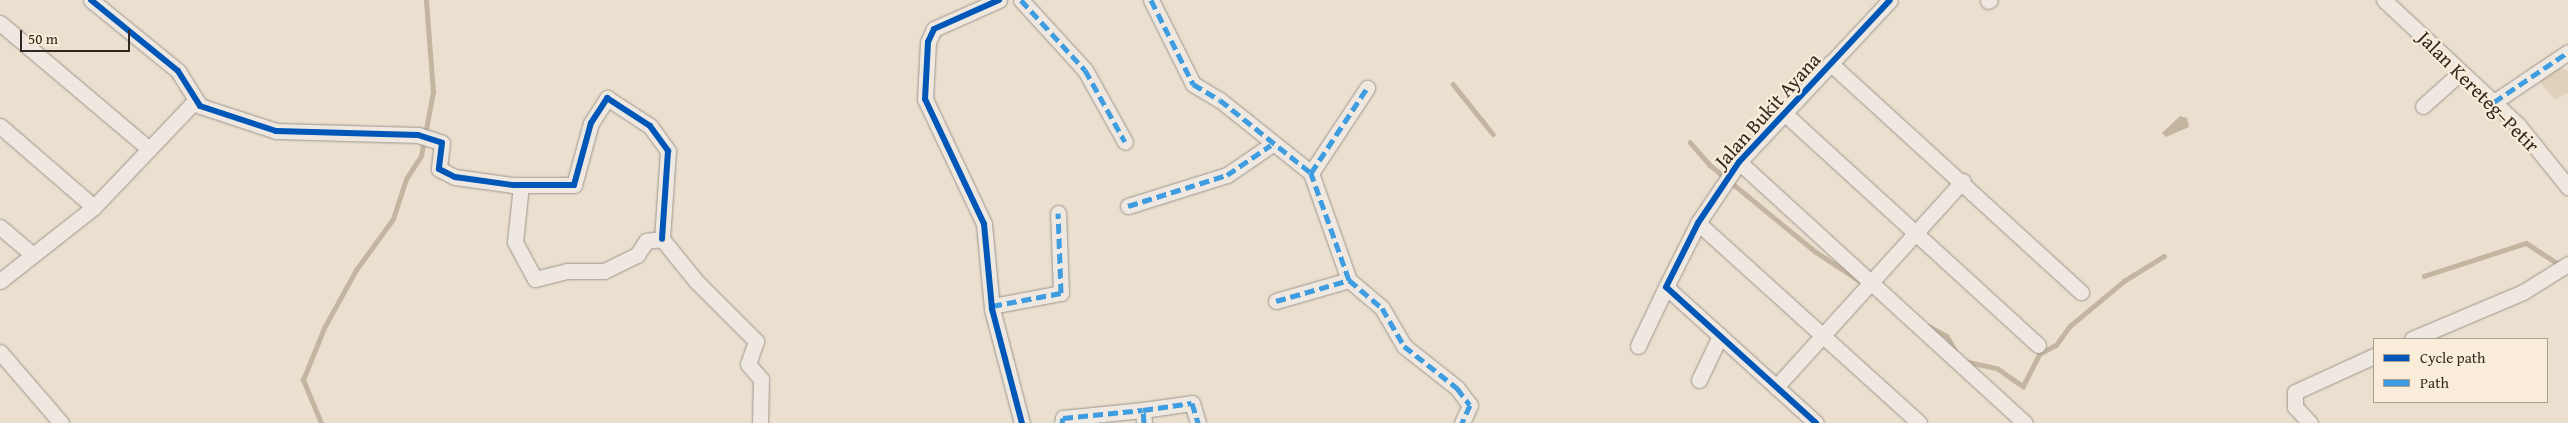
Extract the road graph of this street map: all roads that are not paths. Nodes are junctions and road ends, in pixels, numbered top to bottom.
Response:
1 (90, 0) edge
2 (999, 0) edge
3 (1021, 0) edge
4 (1151, 0) edge
5 (1890, 0) edge
6 (2384, 0) edge
7 (0, 23) edge
8 (2568, 52) edge
9 (1830, 62) junction
10 (2461, 72) junction
11 (1367, 88) dead end
12 (194, 102) junction
13 (2494, 102) junction
14 (2423, 106) dead end
15 (1784, 113) junction
16 (0, 126) edge
17 (1125, 142) dead end
18 (1271, 145) junction
19 (149, 149) junction
20 (1739, 162) junction
21 (1310, 173) junction
22 (1963, 181) junction
23 (521, 185) junction
24 (2568, 187) edge
25 (1128, 206) dead end
26 (94, 207) junction
27 (1058, 213) dead end
28 (1698, 223) junction
29 (0, 227) edge
30 (1916, 233) junction
31 (662, 239) junction
32 (32, 254) junction
33 (2568, 264) edge
34 (1349, 280) junction
35 (0, 281) edge
36 (1870, 284) junction
37 (1666, 287) junction
38 (2081, 292) dead end
39 (1276, 302) dead end
40 (992, 306) junction
41 (1720, 336) junction
42 (1822, 336) junction
43 (2414, 338) edge
44 (2038, 345) dead end
45 (1638, 346) dead end
46 (0, 352) edge
47 (2373, 356) edge
48 (1699, 380) dead end
49 (1776, 387) junction
50 (1144, 416) edge
51 (60, 423) edge
52 (760, 423) edge
53 (1022, 423) edge
54 (1062, 423) edge
55 (1198, 423) edge
56 (1462, 423) edge
57 (1816, 423) edge
58 (1919, 423) edge
59 (2025, 423) edge
60 (2310, 423) edge

1 - 12 street
2 - 40 street
3 - 17 street
4 - 18 street
5 - 9 street, Jalan Bukit Ayana
6 - 10 street, Jalan Kereteg–Petir
7 - 19 street
8 - 13 street
9 - 15 street, Jalan Bukit Ayana
9 - 22 street
10 - 13 street, Jalan Kereteg–Petir
10 - 14 street
11 - 21 street
12 - 19 street
12 - 23 street
13 - 24 street, Jalan Kereteg–Petir
15 - 20 street, Jalan Bukit Ayana
15 - 30 street
16 - 26 street
18 - 21 street
18 - 25 street
19 - 26 street
20 - 28 street, Jalan Bukit Ayana
20 - 36 street, Jalan Bukit Ayana
21 - 34 street
22 - 30 street
22 - 38 street
23 - 31 street
23 - 31 street
26 - 32 street
27 - 40 street
28 - 37 street, Jalan Bukit Ayana
28 - 42 street
29 - 32 street
30 - 36 street
30 - 44 street
31 - 52 street
32 - 35 street
33 - 43 street
34 - 39 street
34 - 56 street
36 - 42 street
36 - 59 street, Jalan Bukit Ayana
37 - 41 street
37 - 45 street, Jalan Bukit Ayana
40 - 53 street
41 - 48 street
41 - 49 street
42 - 49 street
42 - 58 street
46 - 51 street
47 - 60 street
49 - 57 street
50 - 54 street
50 - 55 street

